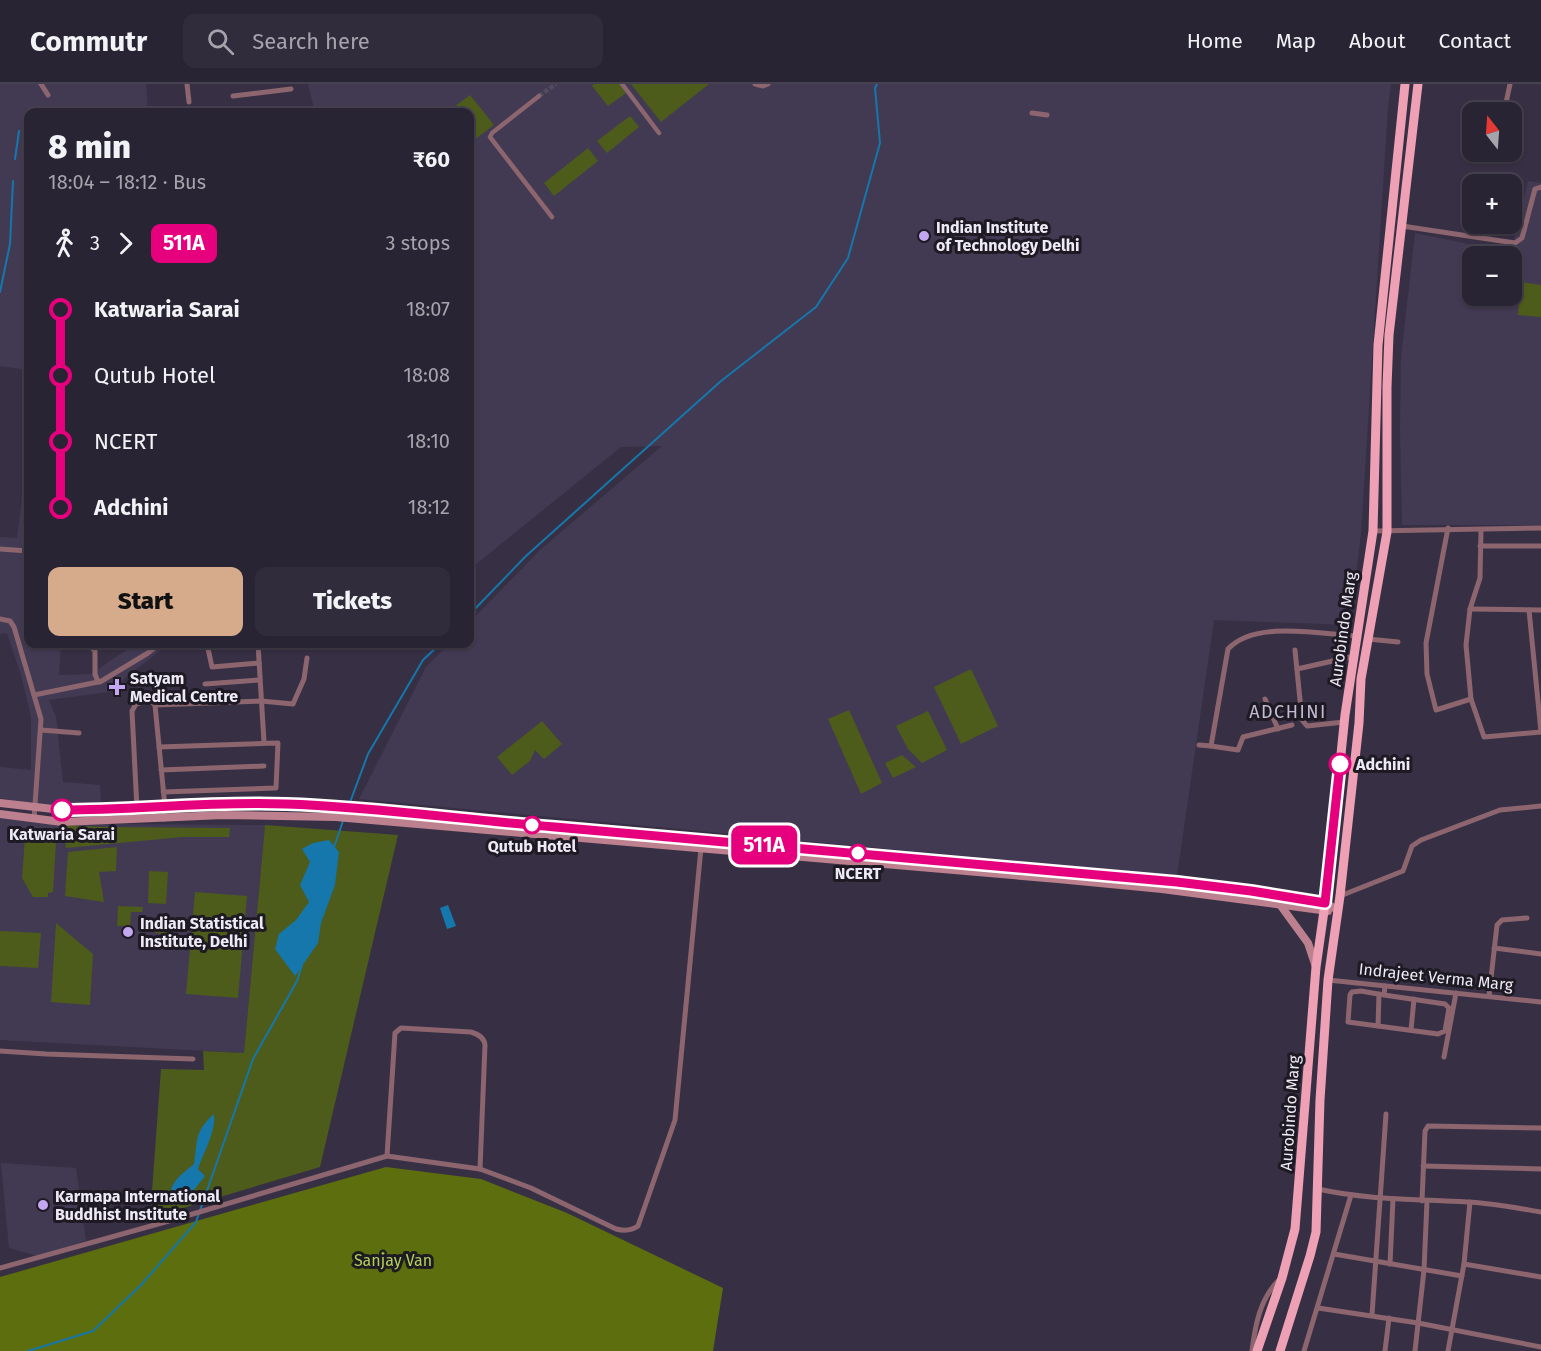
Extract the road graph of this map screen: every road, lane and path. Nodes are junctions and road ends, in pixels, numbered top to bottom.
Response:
1 (41, 84) edge
2 (187, 84) edge
3 (258, 84) edge
4 (622, 84) edge
5 (755, 84) edge
6 (768, 84) edge
7 (1405, 84) edge
8 (1418, 84) edge
9 (1510, 84) edge
10 (291, 89) dead end
11 (260, 93) junction
12 (48, 95) dead end
13 (233, 96) dead end
14 (539, 96) tunnel mouth
15 (189, 102) dead end
16 (1506, 102) edge
17 (1032, 113) dead end
18 (1047, 115) dead end
19 (659, 133) dead end
20 (1541, 187) edge
21 (552, 217) dead end
22 (1402, 226) junction
23 (1448, 528) junction
24 (1541, 528) edge
25 (1481, 530) junction
26 (1373, 531) junction
27 (1386, 532) junction
28 (1480, 546) junction
29 (1541, 546) edge
30 (0, 549) edge
31 (24, 550) edge
32 (1470, 609) junction
33 (1529, 610) junction
34 (1541, 610) edge
35 (0, 619) edge
36 (1357, 636) junction
37 (1368, 639) junction
38 (1398, 642) dead end
39 (92, 648) edge
40 (154, 648) edge
41 (208, 648) edge
42 (258, 648) edge
43 (1295, 650) dead end
44 (1354, 656) junction
45 (307, 658) dead end
46 (259, 663) junction
47 (1297, 669) junction
48 (259, 680) junction
49 (98, 682) junction
50 (205, 684) dead end
51 (156, 689) dead end
52 (34, 694) junction
53 (1265, 699) dead end
54 (1471, 699) junction
55 (261, 701) junction
56 (155, 705) junction
57 (1344, 722) junction
58 (1292, 725) dead end
59 (1278, 729) junction
60 (41, 730) junction
61 (79, 733) dead end
62 (264, 742) junction
63 (1199, 745) dead end
64 (1211, 746) junction
65 (159, 747) junction
66 (264, 766) dead end
67 (161, 770) junction
68 (163, 792) junction
69 (0, 803) edge
70 (1541, 806) edge
71 (165, 807) junction
72 (34, 808) junction
73 (137, 809) junction
74 (0, 814) edge
75 (34, 819) junction
76 (164, 819) junction
77 (701, 848) junction
78 (1340, 896) junction
79 (1281, 906) junction
80 (1324, 907) junction
81 (1338, 910) junction
82 (1527, 918) dead end
83 (1494, 948) junction
84 (1541, 954) edge
85 (1317, 967) junction
86 (1328, 980) junction
87 (1385, 986) junction
88 (1456, 993) junction
89 (1382, 995) junction
90 (1489, 996) junction
91 (1414, 999) junction
92 (1541, 1002) edge
93 (1378, 1026) junction
94 (1411, 1030) junction
95 (0, 1051) edge
96 (1444, 1057) dead end
97 (193, 1059) dead end
98 (1386, 1114) dead end
99 (1541, 1128) edge
100 (387, 1156) junction
101 (1423, 1166) junction
102 (480, 1169) junction
103 (1541, 1169) edge
104 (1318, 1190) junction
105 (1351, 1195) junction
106 (1380, 1197) junction
107 (1393, 1198) junction
108 (1424, 1201) junction
109 (1470, 1202) junction
110 (1541, 1212) edge
111 (1334, 1254) junction
112 (1375, 1262) junction
113 (1390, 1264) junction
114 (1464, 1264) junction
115 (0, 1268) edge
116 (1424, 1269) junction
117 (1462, 1276) junction
118 (1541, 1277) edge
119 (1318, 1308) junction
120 (1372, 1315) junction
121 (1389, 1318) junction
122 (1418, 1323) junction
123 (1451, 1329) junction
124 (1541, 1347) edge
125 (1254, 1351) edge
126 (1280, 1351) edge
127 (1304, 1351) edge
128 (1385, 1351) edge
129 (1415, 1351) edge
130 (1448, 1351) edge

1 - 12 street
2 - 15 street
3 - 11 street
4 - 19 street
5 - 6 street
7 - 26 highway, Aurobindo Marg
8 - 22 highway, Aurobindo Marg
9 - 16 street
10 - 11 street
11 - 13 street
14 - 21 street
17 - 18 street
20 - 22 street
22 - 27 highway, Aurobindo Marg
23 - 25 street
23 - 27 street
23 - 54 street
24 - 25 street
25 - 28 street
26 - 27 street
26 - 36 highway, Aurobindo Marg
27 - 37 highway, Aurobindo Marg
28 - 29 street
28 - 32 street
30 - 31 street
32 - 33 street
32 - 54 street
33 - 34 street
33 - 54 street
35 - 52 street
36 - 44 highway, Aurobindo Marg
36 - 64 street
37 - 38 street
37 - 78 highway, Aurobindo Marg
39 - 49 street
40 - 49 street
41 - 46 street
42 - 46 street
43 - 47 street
44 - 47 street
44 - 57 highway, Aurobindo Marg
45 - 55 street
46 - 48 street
47 - 57 street
48 - 50 street
48 - 55 street
49 - 52 street
51 - 56 street
52 - 60 street
53 - 59 street
55 - 56 street
55 - 62 street
56 - 65 street
56 - 73 street
57 - 80 highway, Aurobindo Marg
58 - 59 street
59 - 64 street
60 - 61 street
60 - 72 street
62 - 65 street
62 - 68 street
63 - 64 street
65 - 67 street
66 - 67 street
67 - 68 street
68 - 71 street
69 - 72 main road
70 - 78 street
71 - 73 main road
71 - 76 street
71 - 80 main road
72 - 73 main road
72 - 75 street
74 - 75 main road
75 - 76 main road
76 - 77 main road
77 - 79 main road
77 - 102 street
78 - 81 highway, Aurobindo Marg
79 - 80 main road
79 - 85 main road
80 - 81 main road
80 - 85 highway, Aurobindo Marg
81 - 86 highway, Aurobindo Marg
82 - 83 street
83 - 84 street
83 - 90 street
85 - 125 highway, Aurobindo Marg
86 - 87 street, Indrajeet Verma Marg
86 - 104 highway, Aurobindo Marg
87 - 88 street, Indrajeet Verma Marg
87 - 89 street
88 - 90 street, Indrajeet Verma Marg
88 - 96 street
89 - 91 street
89 - 93 street
89 - 93 street
90 - 92 street, Indrajeet Verma Marg
91 - 94 street
91 - 94 street
93 - 94 street
95 - 97 street
98 - 106 street
99 - 101 street
100 - 102 street
100 - 102 street
100 - 115 street
101 - 103 street
101 - 108 street
104 - 105 street
104 - 126 highway, Aurobindo Marg
105 - 106 street
105 - 111 street
106 - 107 street
106 - 112 street
107 - 108 street
107 - 113 street
108 - 109 street
108 - 116 street
109 - 110 street
109 - 114 street
111 - 112 street
111 - 119 street
112 - 113 street
112 - 120 street
113 - 116 street
114 - 117 street
114 - 118 street
116 - 117 street
116 - 122 street
117 - 123 street
119 - 120 street
119 - 127 street
120 - 121 street
121 - 122 street
121 - 128 street
122 - 123 street
122 - 129 street
123 - 124 street
123 - 130 street

